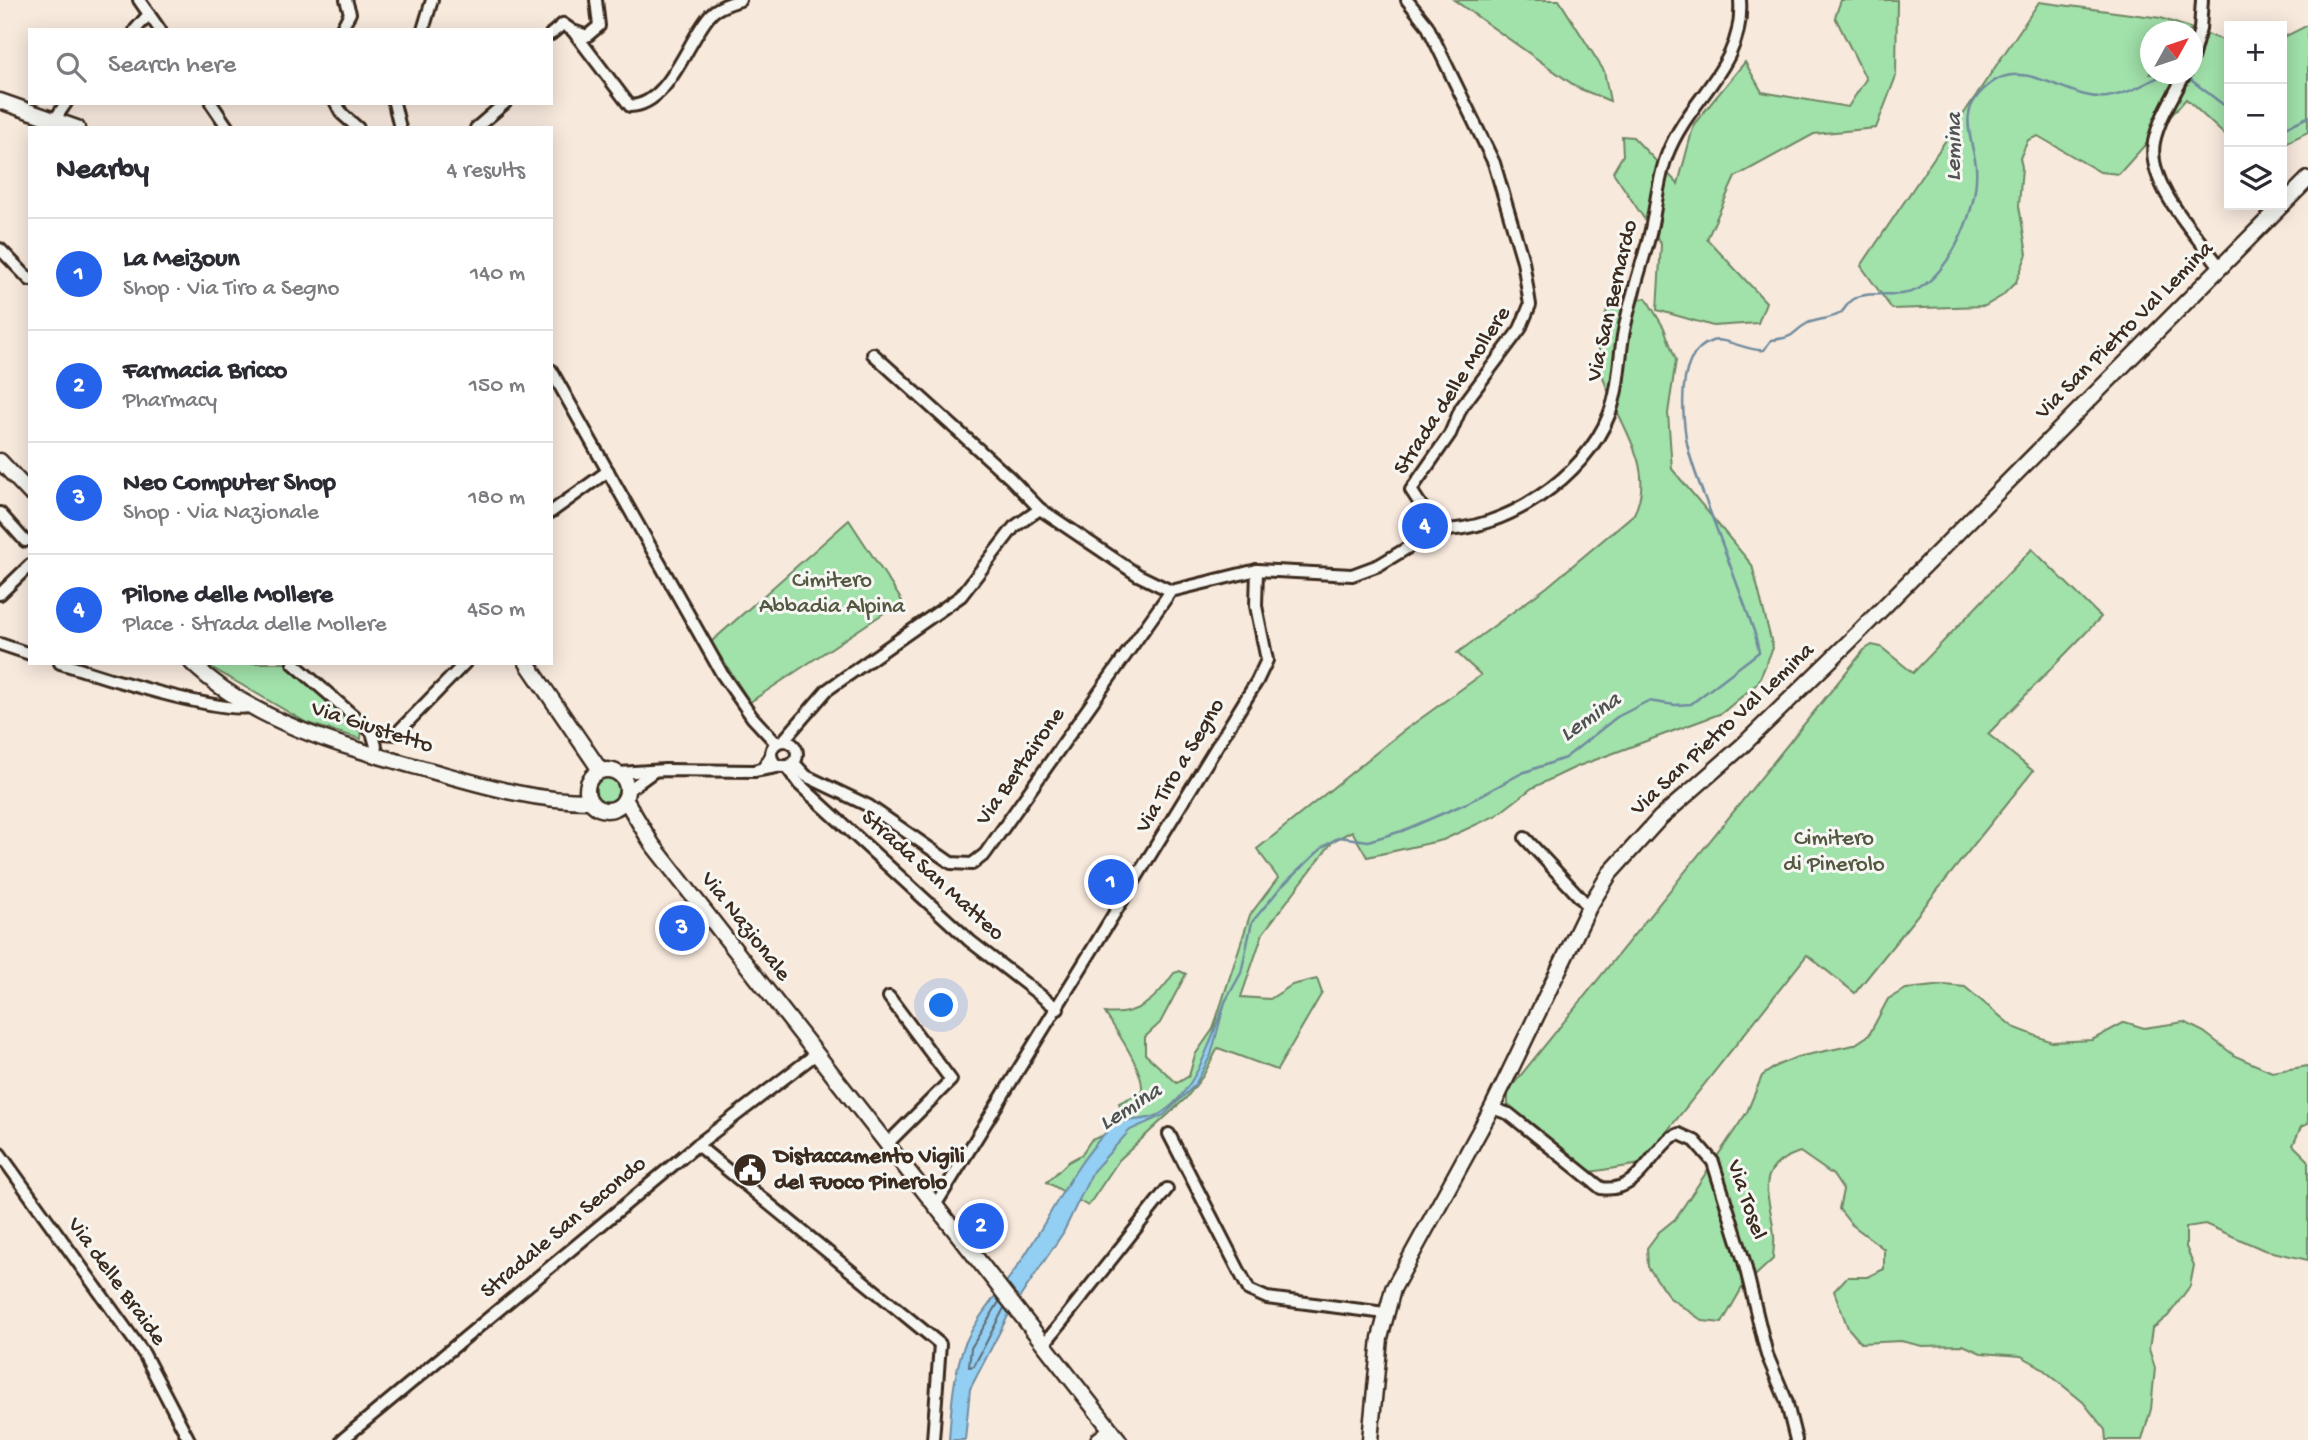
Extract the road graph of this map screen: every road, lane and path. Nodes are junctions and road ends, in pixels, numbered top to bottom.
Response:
1 (346, 0) edge
2 (432, 0) edge
3 (596, 0) edge
4 (740, 0) edge
5 (1407, 0) edge
6 (1740, 0) edge
7 (2202, 0) edge
8 (146, 5) edge
9 (2201, 21) edge
10 (136, 28) edge
11 (159, 28) edge
12 (342, 28) edge
13 (424, 28) edge
14 (573, 31) junction
15 (553, 32) edge
16 (2180, 84) edge
17 (0, 101) edge
18 (65, 105) edge
19 (212, 105) edge
20 (337, 105) edge
21 (394, 105) edge
22 (503, 105) edge
23 (55, 119) junction
24 (72, 126) edge
25 (227, 126) edge
26 (356, 126) edge
27 (400, 126) edge
28 (478, 126) edge
29 (2308, 179) edge
30 (0, 249) edge
31 (2220, 267) junction
32 (28, 278) edge
33 (873, 354) dead end
34 (553, 374) edge
35 (0, 461) edge
36 (608, 471) junction
37 (28, 491) edge
38 (1040, 509) junction
39 (553, 511) edge
40 (0, 513) edge
41 (1437, 530) junction
42 (25, 541) dead end
43 (28, 567) edge
44 (1257, 570) junction
45 (1171, 591) junction
46 (0, 594) edge
47 (0, 644) edge
48 (28, 653) edge
49 (67, 665) edge
50 (195, 665) edge
51 (295, 665) edge
52 (463, 665) edge
53 (528, 665) edge
54 (252, 706) junction
55 (372, 733) junction
56 (779, 742) junction
57 (374, 755) junction
58 (771, 755) junction
59 (787, 765) junction
60 (600, 770) junction
61 (655, 771) junction
62 (754, 771) junction
63 (619, 773) junction
64 (588, 794) junction
65 (626, 795) junction
66 (611, 810) junction
67 (640, 826) junction
68 (1525, 838) dead end
69 (1589, 906) junction
70 (888, 997) dead end
71 (1058, 1009) junction
72 (816, 1054) junction
73 (1492, 1108) junction
74 (1169, 1134) dead end
75 (887, 1144) junction
76 (697, 1145) junction
77 (0, 1154) edge
78 (1167, 1189) dead end
79 (936, 1204) junction
80 (1385, 1313) junction
81 (1045, 1343) junction
82 (1115, 1435) edge
83 (189, 1440) edge
84 (342, 1440) edge
85 (933, 1440) edge
86 (1098, 1440) edge
87 (1370, 1440) edge
88 (1796, 1440) edge

1 - 12 street
2 - 13 street
3 - 14 street
4 - 14 street
5 - 41 street, Strada delle Mollere
6 - 41 street, Via San Bernardo
7 - 9 street
8 - 10 street
8 - 11 street
14 - 15 street
16 - 31 street
17 - 23 street
18 - 23 street
19 - 25 street
20 - 26 street
21 - 27 street
22 - 28 street
23 - 24 street
29 - 31 street, Via San Pietro Val Lemina
30 - 32 street
31 - 69 street, Via San Pietro Val Lemina
33 - 38 street
34 - 36 street
35 - 37 street
36 - 39 street
36 - 56 street
38 - 45 street
38 - 56 street
40 - 42 street
41 - 44 street
43 - 46 street
44 - 45 street
44 - 71 street, Via Tiro a Segno
45 - 59 street, Via Bertairone
47 - 48 street
49 - 54 street
50 - 54 street, Via Giustetto
51 - 55 street
52 - 55 street
53 - 60 street
54 - 57 street, Via Giustetto
55 - 57 street
56 - 58 street
56 - 59 street
57 - 64 street, Via Giustetto
58 - 59 street
58 - 62 street
59 - 62 street
59 - 71 street, Strada San Matteo
60 - 63 street
60 - 64 street
61 - 62 street
61 - 63 street
61 - 65 street
63 - 65 street, Via Nazionale
64 - 66 street, Via Nazionale
65 - 66 street
65 - 67 street, Via Nazionale
66 - 67 street, Via Nazionale
67 - 72 street, Via Nazionale
68 - 69 street
69 - 73 street, Via San Pietro Val Lemina
70 - 75 street
71 - 79 street, Via Tiro a Segno
72 - 75 street, Via Nazionale
72 - 76 street, Stradale San Secondo
73 - 80 street, Via San Pietro Val Lemina
73 - 88 street, Via Tosel
74 - 80 street
75 - 79 street, Via Nazionale
76 - 84 street, Stradale San Secondo
76 - 85 street
77 - 83 street, Via delle Braide
78 - 81 street
79 - 81 street, Via Nazionale
80 - 87 street, Via San Pietro Val Lemina
81 - 82 street, Via Nazionale
82 - 86 street

